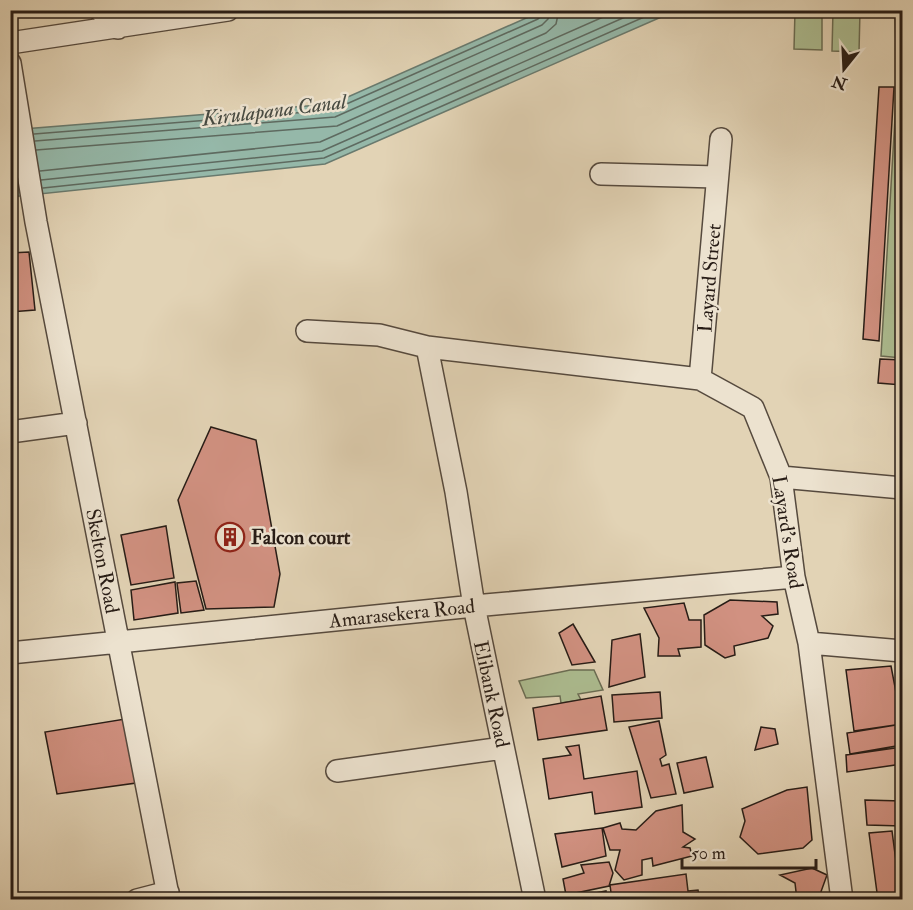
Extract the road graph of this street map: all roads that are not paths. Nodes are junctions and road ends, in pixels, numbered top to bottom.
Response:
1 (100, 10) edge
2 (228, 10) edge
3 (118, 28) junction
4 (10, 43) edge
5 (11, 64) edge
6 (721, 139) dead end
7 (601, 174) dead end
8 (717, 177) junction
9 (307, 331) dead end
10 (427, 347) junction
11 (700, 379) junction
12 (76, 423) junction
13 (10, 432) edge
14 (781, 477) junction
15 (903, 488) edge
16 (794, 577) junction
17 (474, 606) junction
18 (119, 642) junction
19 (809, 643) junction
20 (903, 651) edge
21 (10, 652) edge
22 (503, 748) junction
23 (337, 771) dead end
24 (169, 896) edge
25 (137, 900) edge
26 (535, 900) edge
27 (843, 900) edge

1 - 3 street
2 - 3 street
3 - 4 street
5 - 12 street, Skelton Road
6 - 8 street, Layard Street
7 - 8 street
8 - 11 street, Layard Street
9 - 10 street, Layard's Road
10 - 11 street, Layard's Road
10 - 17 street, Elibank Road
11 - 14 street, Layard's Road
12 - 13 street
12 - 18 street, Skelton Road
14 - 15 street
14 - 16 street, Layard's Road
16 - 17 street, Amarasekera Road
16 - 19 street, Layard's Road
17 - 18 street, Amarasekera Road
17 - 22 street, Elibank Road
18 - 21 street, Amarasekera Road
18 - 24 street, Skelton Road
19 - 20 street
19 - 27 street, Layard's Road
22 - 23 street
22 - 26 street, Elibank Road
24 - 25 street

